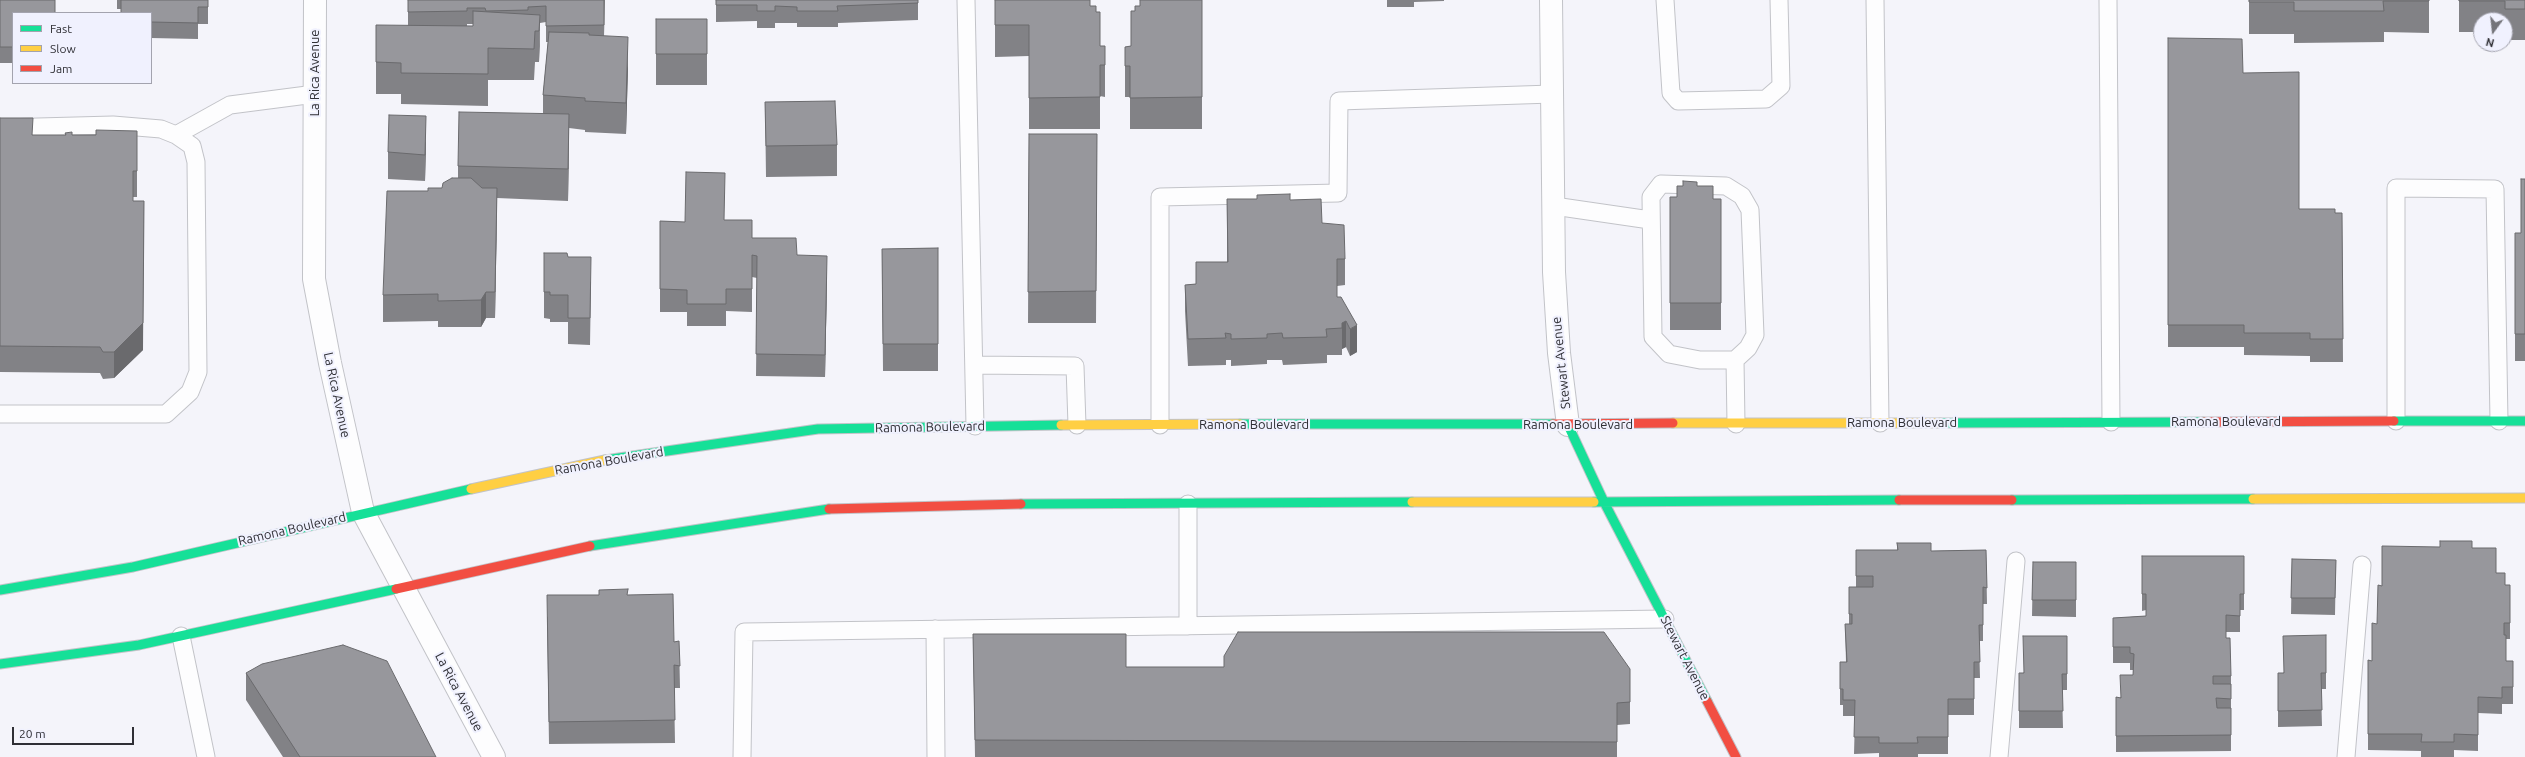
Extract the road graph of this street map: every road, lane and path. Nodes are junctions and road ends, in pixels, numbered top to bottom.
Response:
1 (315, 0) edge
2 (966, 0) edge
3 (1551, 0) edge
4 (1665, 0) edge
5 (1779, 0) edge
6 (1875, 0) edge
7 (2108, 0) edge
8 (315, 94) junction
9 (1552, 94) junction
10 (0, 128) edge
11 (176, 135) junction
12 (1554, 206) junction
13 (1650, 220) junction
14 (1735, 360) junction
15 (974, 365) junction
16 (0, 414) edge
17 (2525, 420) edge
18 (2396, 421) junction
19 (2498, 421) junction
20 (2111, 422) junction
21 (1880, 423) junction
22 (1736, 424) junction
23 (1077, 425) junction
24 (1160, 425) junction
25 (1568, 425) junction
26 (975, 426) junction
27 (2525, 498) edge
28 (1604, 502) junction
29 (1188, 504) junction
30 (363, 512) junction
31 (2016, 561) dead end
32 (2362, 565) dead end
33 (404, 588) junction
34 (0, 590) edge
35 (1665, 619) junction
36 (1188, 626) junction
37 (935, 629) junction
38 (181, 636) junction
39 (0, 664) edge
40 (206, 757) edge
41 (494, 757) edge
42 (742, 757) edge
43 (936, 757) edge
44 (1736, 757) edge
45 (1999, 757) edge
46 (2346, 757) edge

1 - 8 street, La Rica Avenue
2 - 15 lane
3 - 9 street, Stewart Avenue
4 - 5 lane
6 - 21 lane
7 - 20 lane
8 - 11 lane
8 - 30 street, La Rica Avenue
9 - 12 street, Stewart Avenue
9 - 24 lane
10 - 11 lane
11 - 16 lane
12 - 13 lane
12 - 25 street, Stewart Avenue
13 - 14 lane
13 - 14 lane
14 - 22 lane
15 - 23 lane
15 - 26 lane
17 - 19 main road, Ramona Boulevard
18 - 19 main road, Ramona Boulevard
18 - 19 lane
18 - 20 main road, Ramona Boulevard
20 - 21 main road, Ramona Boulevard
21 - 22 main road, Ramona Boulevard
22 - 25 main road, Ramona Boulevard
23 - 24 main road, Ramona Boulevard
23 - 26 main road, Ramona Boulevard
24 - 25 main road, Ramona Boulevard
25 - 28 main road, Stewart Avenue
26 - 30 main road, Ramona Boulevard
27 - 28 main road
28 - 29 main road
28 - 35 main road, Stewart Avenue
29 - 33 main road
29 - 36 lane
30 - 33 street, La Rica Avenue
30 - 34 main road, Ramona Boulevard
31 - 45 lane
32 - 46 lane
33 - 38 main road
33 - 41 street, La Rica Avenue
35 - 36 lane
35 - 44 main road, Stewart Avenue
36 - 37 lane
37 - 42 lane
37 - 43 lane
38 - 39 main road
38 - 40 lane

